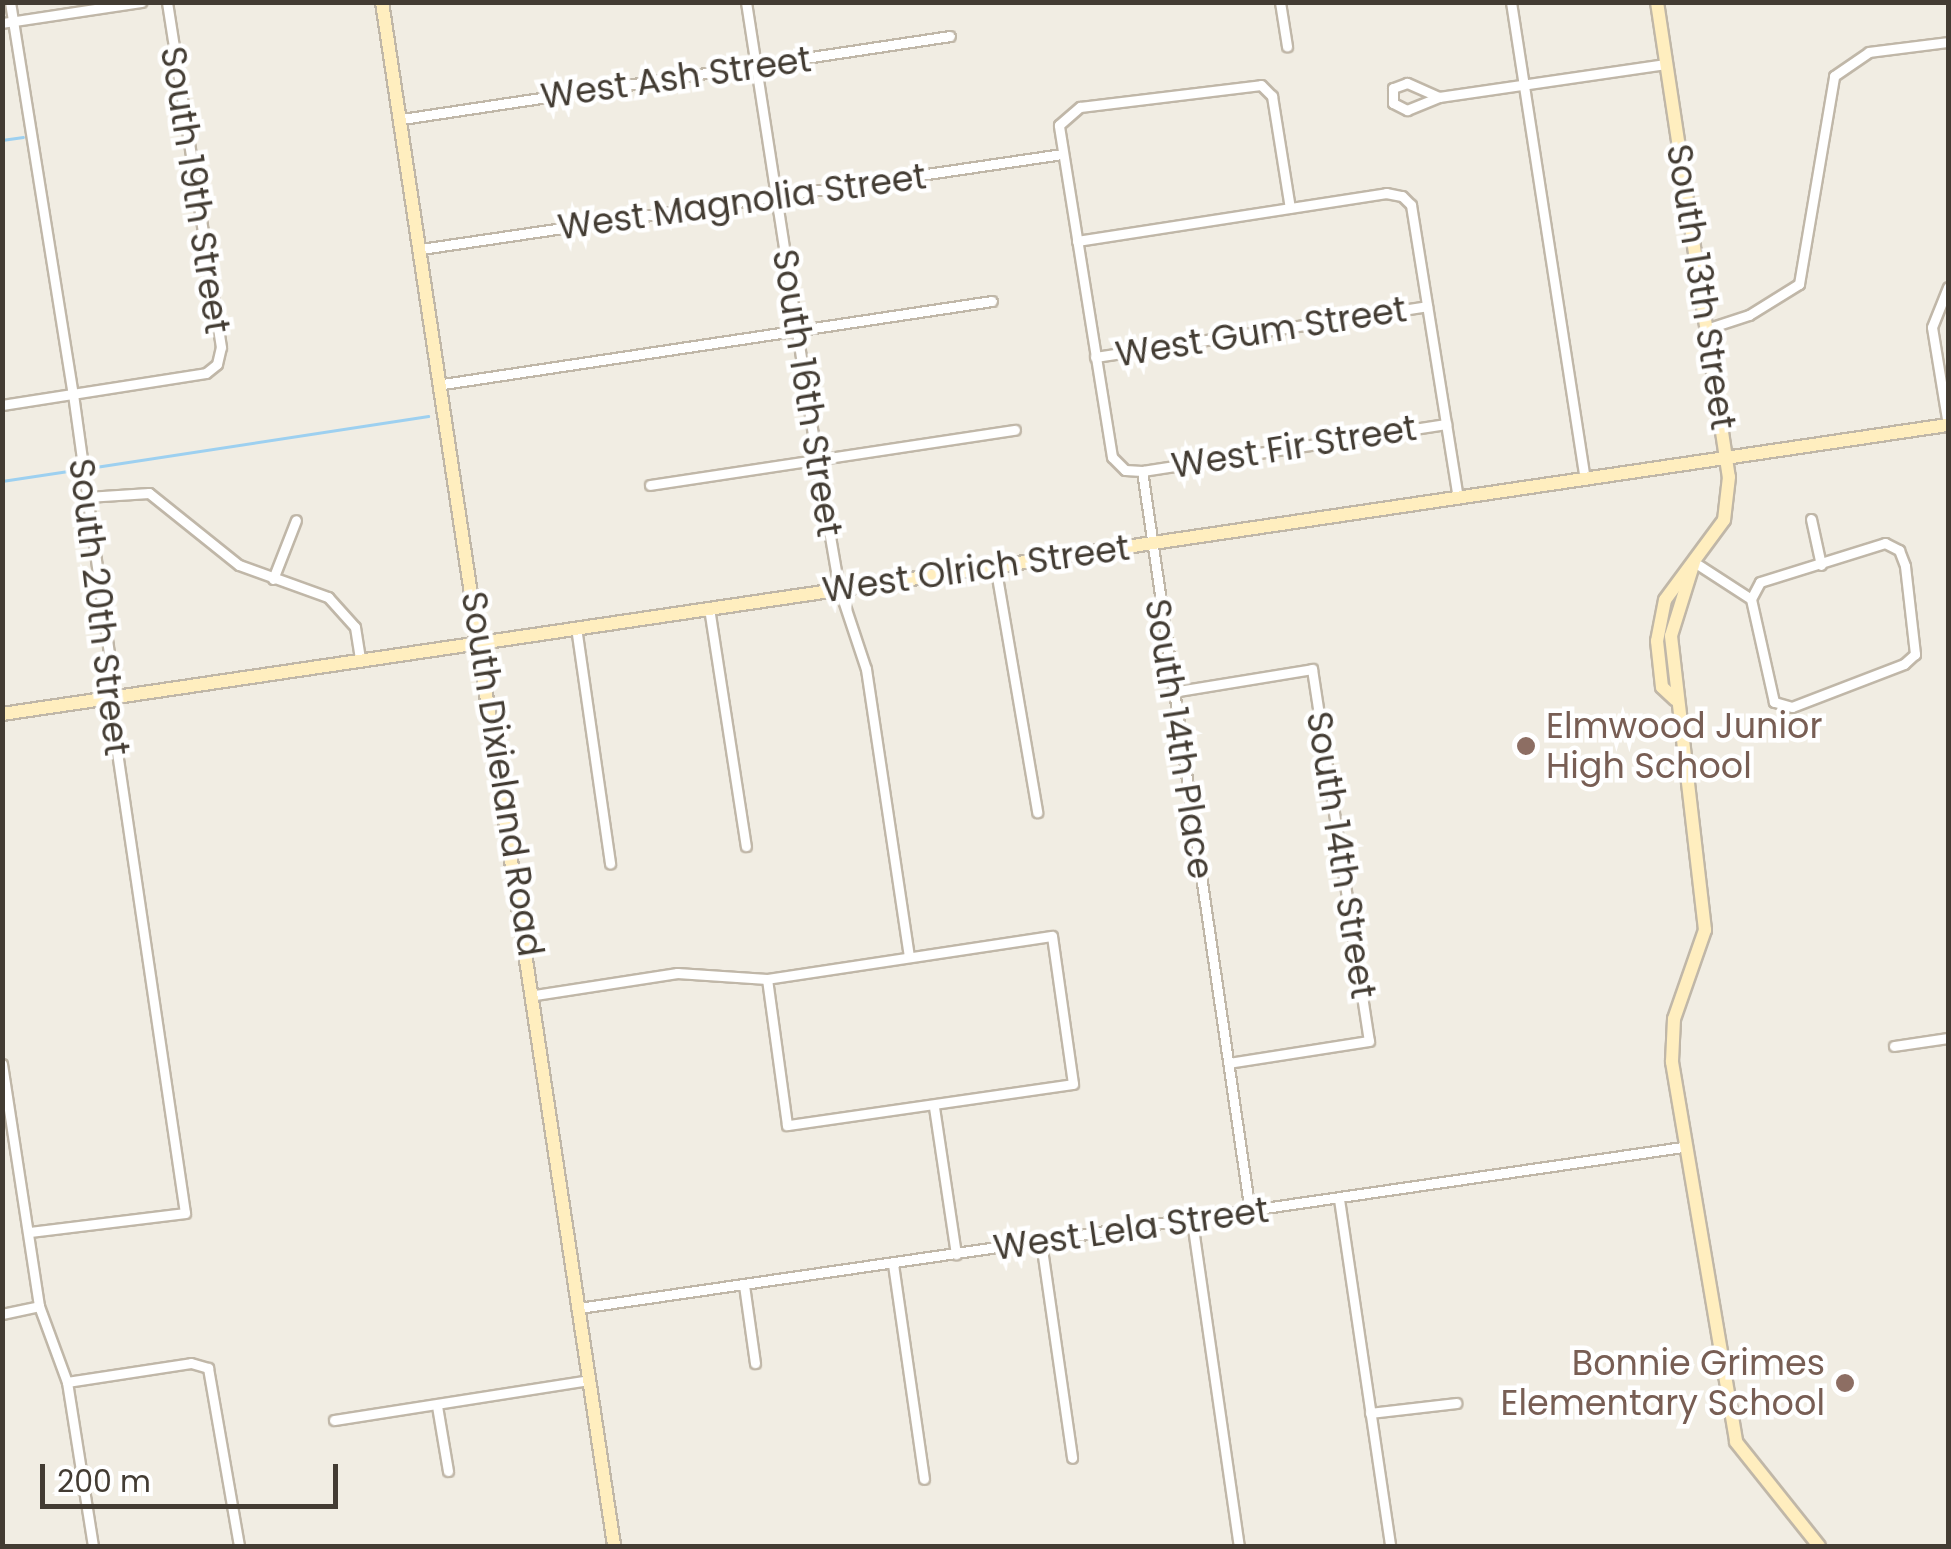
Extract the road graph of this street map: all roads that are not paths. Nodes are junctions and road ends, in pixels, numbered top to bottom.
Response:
1 (10, 2) edge
2 (141, 2) edge
3 (166, 2) edge
4 (382, 2) edge
5 (746, 2) edge
6 (1280, 2) edge
7 (1511, 2) edge
8 (1657, 2) edge
9 (8, 22) edge
10 (950, 36) dead end
11 (1948, 42) edge
12 (1287, 46) dead end
13 (1666, 64) junction
14 (756, 67) junction
15 (1522, 84) junction
16 (1439, 96) junction
17 (402, 118) junction
18 (1062, 154) junction
19 (776, 197) junction
20 (1290, 208) junction
21 (1077, 241) junction
22 (422, 249) junction
23 (1948, 287) edge
24 (992, 301) dead end
25 (1427, 306) junction
26 (797, 328) junction
27 (1706, 330) junction
28 (1094, 357) junction
29 (444, 384) junction
30 (72, 394) junction
31 (2, 405) edge
32 (1446, 424) junction
33 (1948, 424) edge
34 (1015, 430) dead end
35 (1727, 458) junction
36 (817, 461) junction
37 (1142, 470) junction
38 (1585, 478) junction
39 (650, 485) dead end
40 (87, 497) junction
41 (1458, 497) junction
42 (1811, 519) dead end
43 (296, 520) dead end
44 (1148, 545) junction
45 (1694, 562) junction
46 (995, 565) junction
47 (1821, 565) junction
48 (273, 579) junction
49 (839, 588) junction
50 (1751, 599) junction
51 (709, 608) junction
52 (576, 627) junction
53 (481, 640) junction
54 (360, 659) junction
55 (1172, 692) junction
56 (115, 698) junction
57 (2, 714) edge
58 (1037, 812) dead end
59 (746, 846) dead end
60 (610, 864) dead end
61 (909, 957) junction
62 (767, 979) junction
63 (535, 995) junction
64 (1948, 1038) edge
65 (1894, 1046) dead end
66 (1229, 1063) junction
67 (2, 1064) edge
68 (934, 1107) junction
69 (1683, 1146) junction
70 (1340, 1198) junction
71 (1250, 1212) junction
72 (1192, 1221) junction
73 (30, 1232) junction
74 (1041, 1242) junction
75 (956, 1254) junction
76 (894, 1264) junction
77 (744, 1286) junction
78 (38, 1306) junction
79 (578, 1308) junction
80 (2, 1314) edge
81 (755, 1363) dead end
82 (589, 1380) junction
83 (66, 1382) junction
84 (1456, 1402) dead end
85 (437, 1406) junction
86 (1370, 1413) junction
87 (334, 1420) dead end
88 (1072, 1458) dead end
89 (448, 1471) dead end
90 (924, 1478) dead end
91 (93, 1546) edge
92 (240, 1546) edge
93 (614, 1546) edge
94 (1238, 1546) edge
95 (1390, 1546) edge
96 (1819, 1546) edge

1 - 9 street, South 20th Street
2 - 9 street
3 - 30 street, South 19th Street
4 - 17 street, South Dixieland Road
5 - 14 street, South 16th Street
6 - 12 street
7 - 15 street
8 - 13 street, South 13th Street
9 - 30 street, South 20th Street
10 - 14 street, West Ash Street
11 - 27 street
13 - 15 street
13 - 27 street, South 13th Street
14 - 17 street, West Ash Street
14 - 19 street, South 16th Street
15 - 16 street
15 - 38 street
16 - 16 street
17 - 22 street, South Dixieland Road
18 - 19 street, West Magnolia Street
18 - 20 street
18 - 21 street
19 - 22 street, West Magnolia Street
19 - 26 street, South 16th Street
20 - 21 street
20 - 25 street
21 - 28 street
22 - 29 street, South Dixieland Road
23 - 33 street
24 - 26 street
25 - 28 street, West Gum Street
25 - 32 street
26 - 29 street
26 - 36 street, South 16th Street
27 - 35 street, South 13th Street
28 - 37 street
29 - 53 street, South Dixieland Road
30 - 31 street
30 - 40 street, South 20th Street
32 - 37 street, West Fir Street
32 - 41 street
33 - 35 street, West Olrich Street
34 - 36 street
35 - 38 street, West Olrich Street
35 - 45 street, South 13th Street
36 - 39 street
36 - 49 street, South 16th Street
37 - 44 street, South 14th Place
38 - 41 street, West Olrich Street
40 - 48 street
40 - 56 street, South 20th Street
41 - 44 street, West Olrich Street
42 - 47 street
43 - 48 street
44 - 46 street, West Olrich Street
44 - 55 street, South 14th Place
45 - 50 street
45 - 69 street, South 13th Street
46 - 49 street, West Olrich Street
46 - 58 street
47 - 50 street
47 - 50 street
48 - 54 street
49 - 51 street, West Olrich Street
49 - 61 street, South 16th Street
51 - 52 street, West Olrich Street
51 - 59 street
52 - 53 street, West Olrich Street
52 - 60 street
53 - 54 street, West Olrich Street
53 - 63 street, South Dixieland Road
54 - 56 street, West Olrich Street
55 - 66 street, South 14th Place
55 - 66 street, South 14th Street
56 - 57 street, West Olrich Street
56 - 73 street, South 20th Street
61 - 62 street
61 - 68 street
62 - 63 street
62 - 68 street
63 - 79 street, South Dixieland Road
64 - 65 street
66 - 71 street, South 14th Place
67 - 73 street
68 - 75 street
69 - 70 street, West Lela Street
69 - 96 street, South 13th Street
70 - 71 street, West Lela Street
70 - 86 street
71 - 72 street, West Lela Street
72 - 74 street, West Lela Street
72 - 94 street
73 - 78 street
74 - 75 street, West Lela Street
74 - 88 street
75 - 76 street, West Lela Street
76 - 77 street, West Lela Street
76 - 90 street
77 - 79 street, West Lela Street
77 - 81 street
78 - 80 street
78 - 83 street
79 - 82 street, South Dixieland Road
82 - 85 street
82 - 93 street, South Dixieland Road
83 - 91 street
83 - 92 street
84 - 86 street
85 - 87 street
85 - 89 street
86 - 95 street

